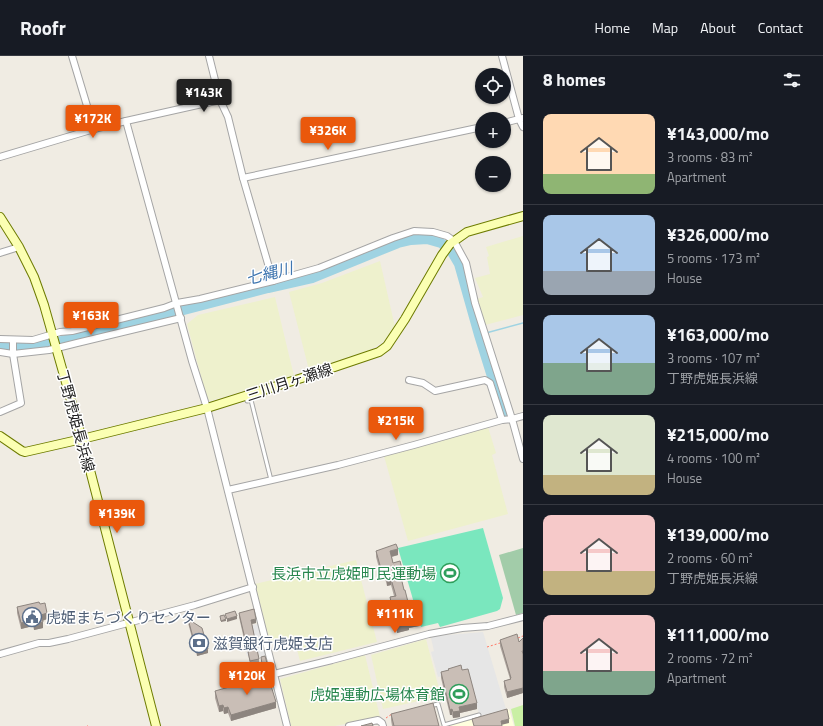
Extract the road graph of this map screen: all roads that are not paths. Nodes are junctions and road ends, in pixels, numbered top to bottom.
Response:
1 (72, 56) edge
2 (209, 56) edge
3 (502, 56) edge
4 (220, 100) junction
5 (521, 119) edge
6 (126, 121) junction
7 (511, 121) edge
8 (523, 127) edge
9 (475, 128) edge
10 (94, 129) junction
11 (0, 157) edge
12 (242, 178) junction
13 (523, 216) edge
14 (0, 217) edge
15 (450, 245) junction
16 (19, 247) junction
17 (0, 253) edge
18 (273, 281) junction
19 (177, 303) junction
20 (181, 318) junction
21 (53, 335) junction
22 (0, 339) edge
23 (13, 340) junction
24 (56, 348) junction
25 (0, 352) edge
26 (13, 354) junction
27 (409, 380) dead end
28 (246, 396) junction
29 (207, 408) junction
30 (0, 412) edge
31 (523, 416) edge
32 (512, 419) junction
33 (502, 420) junction
34 (0, 436) edge
35 (82, 439) junction
36 (523, 459) edge
37 (271, 481) junction
38 (228, 490) junction
39 (252, 587) junction
40 (523, 617) edge
41 (129, 622) junction
42 (0, 654) edge
43 (274, 674) junction
44 (434, 705) edge
45 (479, 715) edge
46 (156, 726) edge
47 (287, 726) edge
48 (350, 726) edge
49 (383, 726) edge

1 - 10 street
2 - 4 street
3 - 5 street
4 - 6 street
4 - 12 street
5 - 7 street
5 - 8 street
6 - 10 street
6 - 19 street
9 - 12 street
10 - 11 street
12 - 18 street
13 - 15 main road, 三川月ヶ瀬線
14 - 16 main road, 丁野虎姫長浜線
15 - 18 street
15 - 28 main road, 三川月ヶ瀬線
15 - 32 street
16 - 17 street
16 - 21 main road, 丁野虎姫長浜線
18 - 19 street
19 - 20 street
19 - 21 street
20 - 24 street
20 - 29 street
21 - 23 street
21 - 24 main road, 丁野虎姫長浜線
22 - 23 street
23 - 26 street
24 - 26 street
24 - 35 main road, 丁野虎姫長浜線
25 - 26 street
26 - 30 street
27 - 33 street
28 - 29 main road, 三川月ヶ瀬線
28 - 37 lane
29 - 35 main road, 三川月ヶ瀬線
29 - 38 street
31 - 32 street
32 - 33 street
32 - 36 street
33 - 37 street
34 - 35 main road, 三川月ヶ瀬線
35 - 41 main road, 丁野虎姫長浜線
37 - 38 street
38 - 39 street
39 - 41 street
39 - 43 street
40 - 43 street
41 - 42 street
41 - 46 main road, 丁野虎姫長浜線
43 - 47 street
44 - 45 lane
48 - 49 street

